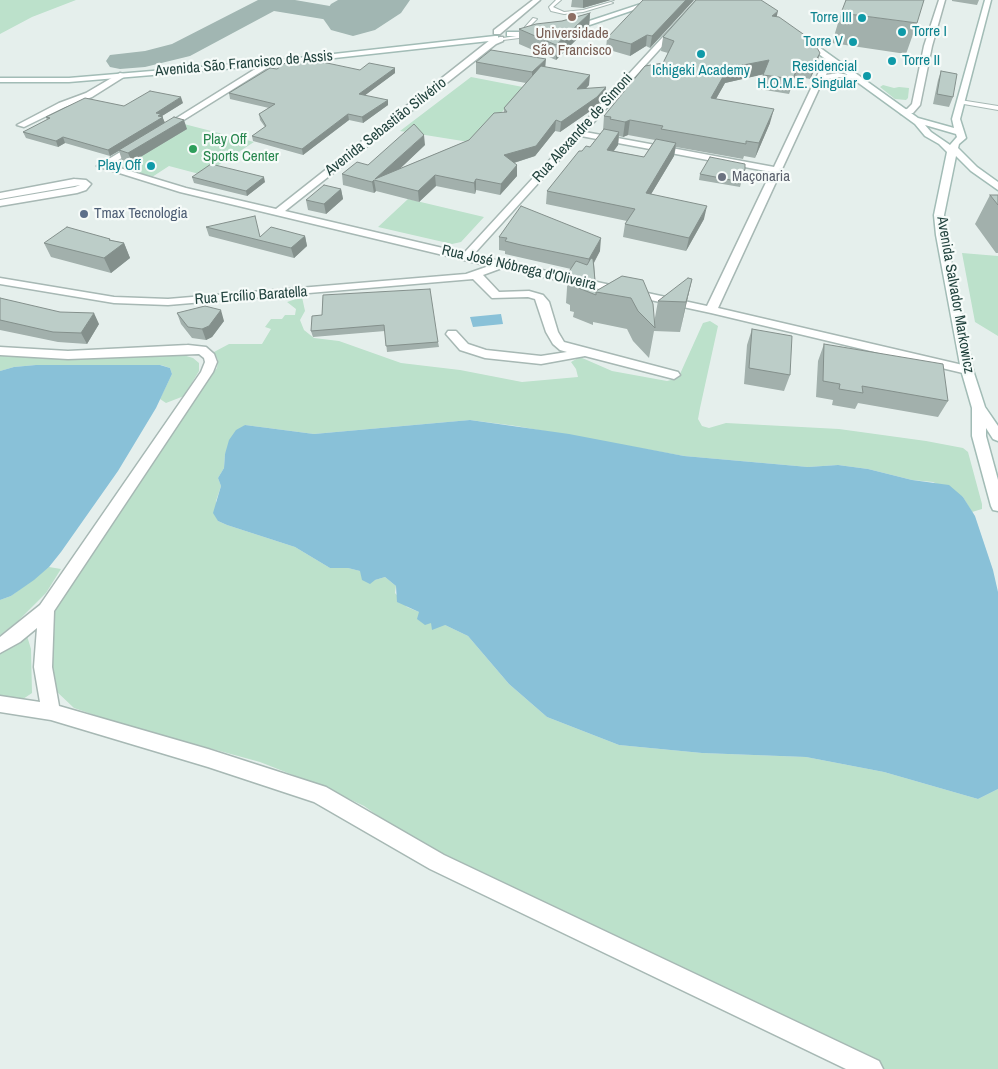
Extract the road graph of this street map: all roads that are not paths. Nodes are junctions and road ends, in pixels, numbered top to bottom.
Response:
1 (537, 0) edge
2 (559, 0) edge
3 (660, 0) edge
4 (701, 0) edge
5 (942, 0) edge
6 (988, 0) edge
7 (610, 3) dead end
8 (535, 19) dead end
9 (561, 30) edge
10 (545, 33) edge
11 (794, 33) edge
12 (526, 35) junction
13 (498, 36) junction
14 (829, 59) junction
15 (271, 62) junction
16 (123, 75) junction
17 (854, 77) junction
18 (820, 78) junction
19 (0, 80) edge
20 (960, 102) junction
21 (998, 108) edge
22 (904, 112) junction
23 (913, 119) junction
24 (956, 119) junction
25 (22, 126) dead end
26 (940, 126) junction
27 (926, 132) junction
28 (578, 133) junction
29 (151, 136) edge
30 (142, 141) edge
31 (955, 143) junction
32 (950, 168) junction
33 (974, 169) junction
34 (777, 170) junction
35 (998, 186) edge
36 (0, 196) edge
37 (0, 203) edge
38 (278, 212) junction
39 (466, 257) junction
40 (501, 265) junction
41 (476, 275) junction
42 (0, 281) edge
43 (711, 310) junction
44 (452, 334) dead end
45 (0, 351) edge
46 (586, 352) junction
47 (967, 370) junction
48 (674, 375) dead end
49 (979, 408) junction
50 (979, 436) junction
51 (998, 436) edge
52 (998, 440) edge
53 (998, 506) edge
54 (46, 610) junction
55 (0, 646) edge
56 (0, 704) edge
57 (51, 712) junction
58 (871, 1069) edge

1 - 13 street, Avenida Sebastião Silvério
2 - 7 lane
3 - 9 street
4 - 28 street, Rua Alexandre de Simoni
5 - 22 street
6 - 20 street
8 - 12 lane
10 - 12 street, Avenida São Francisco de Assis
11 - 14 street
12 - 13 street, Avenida São Francisco de Assis
13 - 15 street, Avenida São Francisco de Assis
13 - 38 street, Avenida Sebastião Silvério
14 - 17 street
14 - 18 street
15 - 16 street, Avenida São Francisco de Assis
15 - 29 street
16 - 19 street, Avenida São Francisco de Assis
16 - 25 street
17 - 18 street
17 - 22 street
18 - 34 street
20 - 21 lane
20 - 24 street
22 - 23 street
23 - 26 street
23 - 27 street
24 - 26 street
24 - 31 street
26 - 27 street
26 - 31 street
27 - 31 street
28 - 34 street
28 - 39 street, Rua Alexandre de Simoni
30 - 38 street, Rua José Nóbrega d'Oliveira
31 - 32 street, Avenida Salvador Markowicz
31 - 33 street
32 - 33 street
32 - 47 street, Avenida Salvador Markowicz
33 - 35 street
34 - 43 street
36 - 37 street
38 - 39 street, Rua José Nóbrega d'Oliveira
39 - 40 street, Rua José Nóbrega d'Oliveira
40 - 41 street, Rua Ercílio Baratella
40 - 43 street, Rua José Nóbrega d'Oliveira
41 - 42 street, Rua Ercílio Baratella
41 - 46 street
43 - 47 street, Rua José Nóbrega d'Oliveira
44 - 46 street
45 - 54 street
46 - 48 street
47 - 49 street, Avenida Salvador Markowicz
49 - 50 street, Avenida Salvador Markowicz
49 - 51 street, Avenida Salvador Markowicz
50 - 52 street
50 - 53 street, Avenida Salvador Markowicz
54 - 55 street
54 - 57 street
56 - 57 street
57 - 58 street

